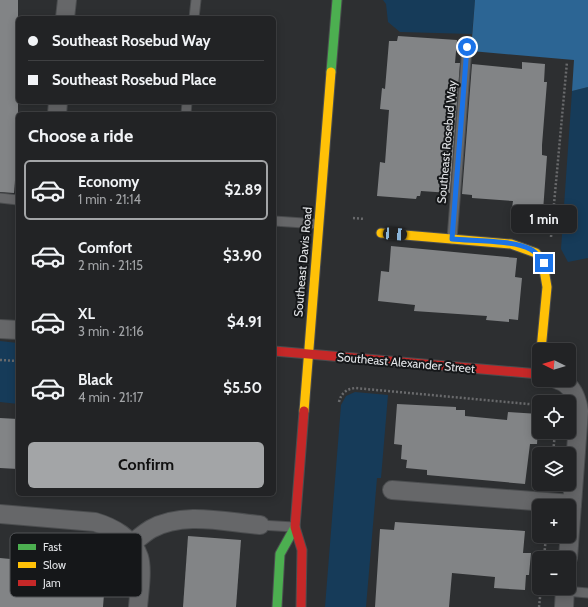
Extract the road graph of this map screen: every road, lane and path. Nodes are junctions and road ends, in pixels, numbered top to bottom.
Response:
1 (67, 0) edge
2 (196, 0) edge
3 (337, 0) edge
4 (65, 16) edge
5 (194, 16) edge
6 (467, 47) dead end
7 (567, 62) dead end
8 (0, 198) edge
9 (16, 200) edge
10 (353, 218) dead end
11 (359, 218) dead end
12 (276, 221) edge
13 (318, 224) junction
14 (381, 233) dead end
15 (452, 239) junction
16 (550, 242) dead end
17 (0, 329) edge
18 (16, 330) edge
19 (542, 343) edge
20 (276, 351) edge
21 (308, 354) junction
22 (0, 360) edge
23 (16, 361) edge
24 (532, 372) edge
25 (570, 387) edge
26 (339, 402) dead end
27 (532, 404) edge
28 (392, 490) dead end
29 (572, 499) edge
30 (532, 501) edge
31 (0, 514) edge
32 (260, 525) joint
33 (295, 527) junction
34 (119, 533) edge
35 (142, 535) edge
36 (588, 593) edge
37 (576, 594) edge
38 (541, 595) edge
39 (138, 597) edge
40 (138, 607) edge
41 (277, 607) edge
42 (300, 607) edge
43 (540, 607) edge

1 - 4 street
2 - 5 lane
3 - 13 street, Southeast Davis Road
6 - 15 lane, Southeast Rosebud Way
7 - 16 path
8 - 9 lane
10 - 11 path
12 - 13 lane
13 - 21 street, Southeast Davis Road
14 - 15 street
15 - 19 street
17 - 18 street
20 - 21 street, Southeast Alexander Street
21 - 24 street, Southeast Alexander Street
21 - 33 street, Southeast Davis Road
22 - 23 path
25 - 29 street
26 - 27 path
28 - 30 street
31 - 34 street
32 - 33 lane
32 - 35 street
33 - 41 street, Southeast Davis Road
33 - 42 street, Southeast Davis Road
36 - 37 lane
38 - 43 path
39 - 40 street

